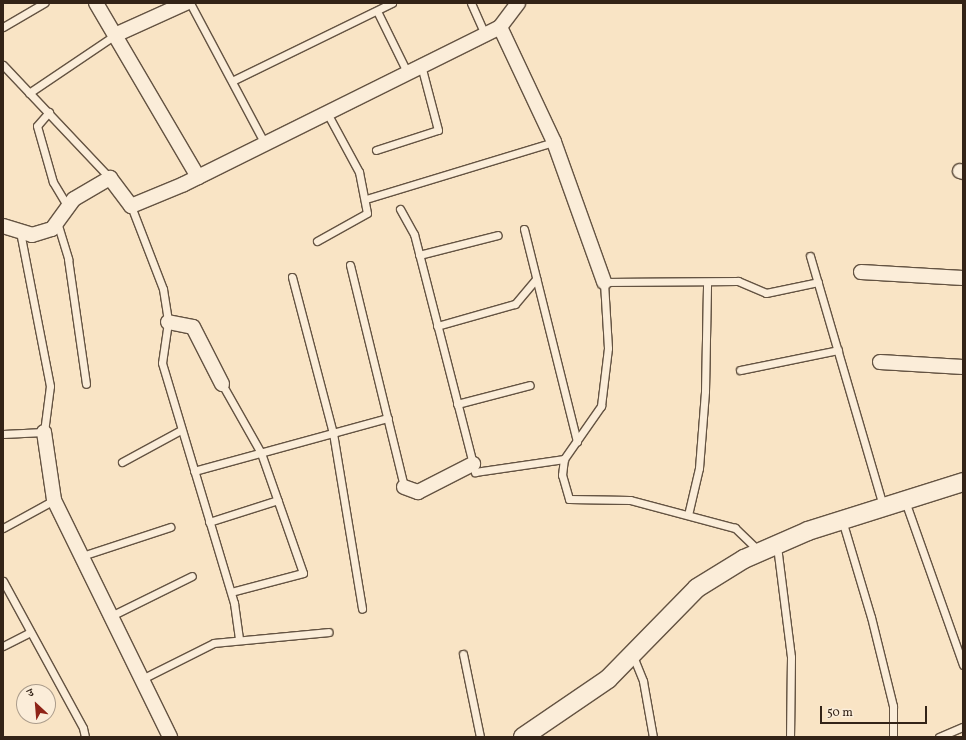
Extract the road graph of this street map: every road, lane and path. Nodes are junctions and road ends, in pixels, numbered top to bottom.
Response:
1 (44, 3) edge
2 (96, 3) edge
3 (186, 3) edge
4 (190, 3) edge
5 (392, 3) edge
6 (471, 3) edge
7 (518, 3) edge
8 (377, 10) junction
9 (3, 27) edge
10 (500, 27) junction
11 (485, 34) junction
12 (115, 35) junction
13 (421, 65) junction
14 (3, 66) edge
15 (407, 72) junction
16 (232, 81) junction
17 (29, 92) junction
18 (326, 111) junction
19 (49, 112) junction
20 (264, 142) junction
21 (554, 142) junction
22 (376, 150) dead end
23 (198, 176) junction
24 (110, 178) junction
25 (366, 200) junction
26 (131, 206) junction
27 (68, 207) junction
28 (400, 209) dead end
29 (57, 222) junction
30 (3, 226) edge
31 (524, 229) dead end
32 (20, 230) junction
33 (498, 235) dead end
34 (317, 241) dead end
35 (419, 254) junction
36 (810, 256) dead end
37 (350, 265) dead end
38 (861, 272) dead end
39 (292, 277) dead end
40 (963, 278) edge
41 (536, 279) junction
42 (604, 282) junction
43 (706, 282) junction
44 (818, 282) junction
45 (168, 322) junction
46 (437, 326) junction
47 (838, 350) junction
48 (880, 362) dead end
49 (963, 367) edge
50 (740, 370) dead end
51 (86, 384) dead end
52 (222, 384) joint
53 (530, 385) dead end
54 (457, 404) junction
55 (388, 418) junction
56 (181, 430) junction
57 (44, 432) junction
58 (333, 433) junction
59 (3, 434) edge
60 (577, 441) junction
61 (261, 453) junction
62 (564, 459) junction
63 (122, 462) dead end
64 (473, 464) junction
65 (194, 471) junction
66 (963, 482) edge
67 (404, 487) joint
68 (54, 500) junction
69 (278, 500) junction
70 (905, 500) junction
71 (884, 507) junction
72 (688, 515) junction
73 (842, 520) junction
74 (209, 522) junction
75 (170, 527) dead end
76 (3, 528) edge
77 (777, 544) junction
78 (760, 552) junction
79 (82, 556) junction
80 (192, 576) dead end
81 (3, 581) edge
82 (231, 592) junction
83 (362, 610) dead end
84 (111, 616) junction
85 (328, 632) dead end
86 (29, 633) junction
87 (239, 640) junction
88 (3, 646) edge
89 (463, 654) dead end
90 (633, 654) junction
91 (963, 665) edge
92 (142, 679) junction
93 (963, 727) edge
94 (85, 737) edge
95 (170, 737) edge
96 (480, 737) edge
97 (523, 737) edge
98 (653, 737) edge
99 (790, 737) edge
100 (893, 737) edge
101 (939, 737) edge

1 - 9 lane
2 - 12 street
3 - 12 street
4 - 16 lane
5 - 8 lane
6 - 11 lane
7 - 10 street
8 - 15 lane
8 - 16 lane
10 - 11 street
10 - 21 street
11 - 13 street
12 - 17 lane
12 - 23 street
13 - 15 street
13 - 22 lane
14 - 17 lane
15 - 18 street
16 - 20 lane
17 - 19 lane
18 - 20 street
18 - 25 lane
19 - 24 lane
19 - 27 lane
20 - 23 street
21 - 25 lane
21 - 42 street
23 - 26 street
24 - 26 street
24 - 27 street
25 - 34 lane
26 - 45 lane
27 - 29 street
28 - 35 lane
29 - 32 street
29 - 51 lane
30 - 32 street
31 - 41 lane
32 - 57 lane
33 - 35 lane
35 - 46 lane
36 - 44 lane
37 - 55 lane
38 - 40 street
39 - 58 lane
41 - 46 lane
41 - 60 lane
42 - 43 lane
42 - 60 lane
43 - 44 lane
43 - 72 lane
44 - 47 lane
45 - 52 street
45 - 56 lane
46 - 54 lane
47 - 50 lane
47 - 71 lane
48 - 49 street
52 - 61 lane
53 - 54 lane
54 - 64 lane
55 - 58 lane
55 - 67 lane
56 - 63 lane
56 - 65 lane
57 - 59 lane
57 - 68 street
58 - 61 lane
58 - 83 lane
60 - 62 lane
61 - 65 lane
61 - 69 lane
62 - 64 lane
62 - 72 lane
64 - 67 street
65 - 74 lane
66 - 70 street
68 - 76 lane
68 - 79 street
69 - 74 lane
69 - 82 lane
70 - 71 street
70 - 91 lane
71 - 73 street
72 - 78 lane
73 - 77 street
73 - 100 lane
74 - 82 lane
75 - 79 lane
77 - 78 street
77 - 99 lane
78 - 90 street
79 - 84 street
80 - 84 lane
81 - 86 lane
82 - 87 lane
84 - 92 street
85 - 87 lane
86 - 88 lane
86 - 94 lane
87 - 92 lane
89 - 96 lane
90 - 97 street
90 - 98 lane
92 - 95 street
93 - 101 lane

